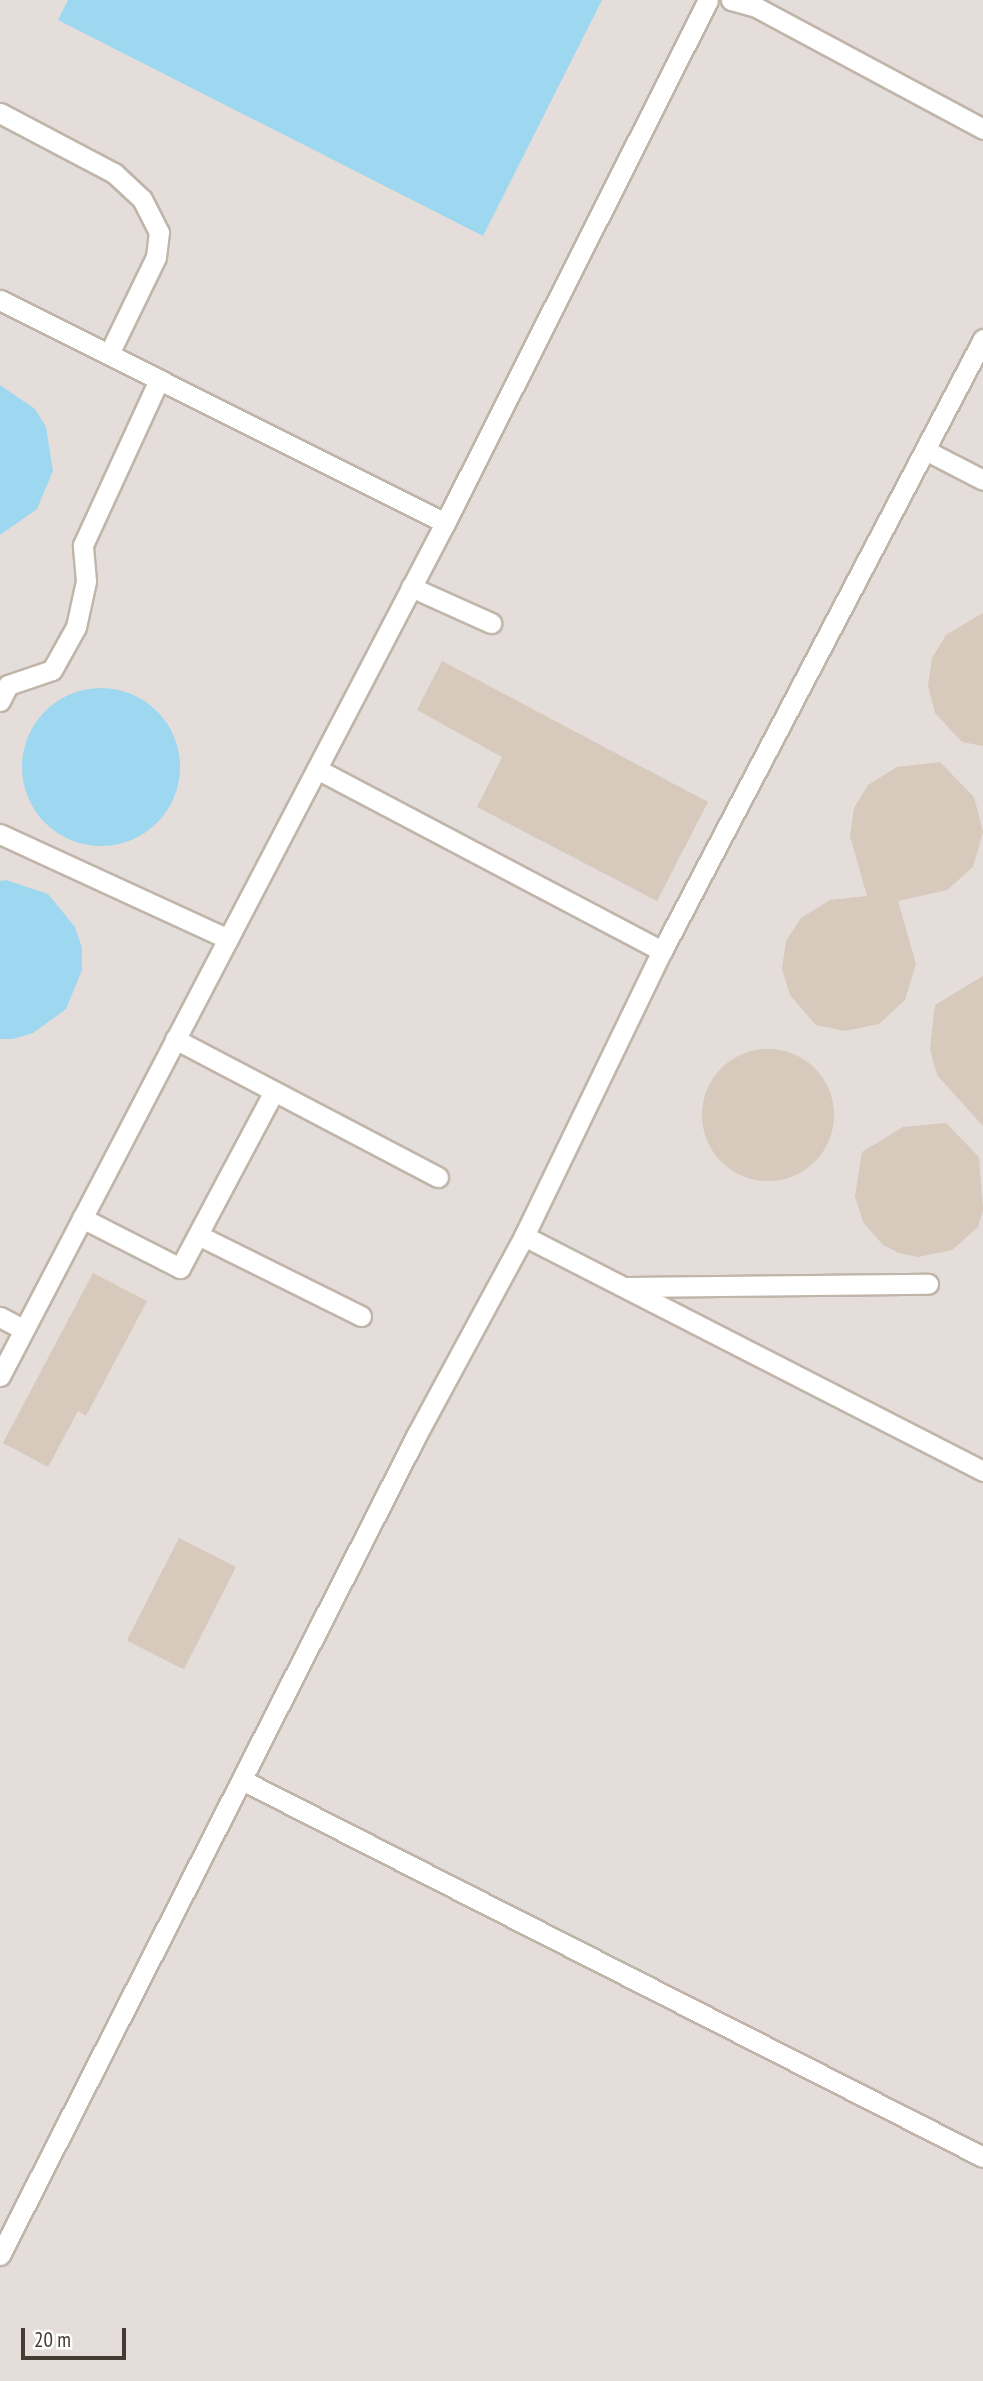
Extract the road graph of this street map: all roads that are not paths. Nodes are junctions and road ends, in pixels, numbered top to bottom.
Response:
1 (713, 0) edge
2 (731, 0) edge
3 (0, 113) edge
4 (983, 129) edge
5 (0, 300) edge
6 (983, 339) edge
7 (108, 355) junction
8 (159, 380) junction
9 (925, 450) junction
10 (983, 480) edge
11 (445, 523) junction
12 (411, 587) junction
13 (491, 623) dead end
14 (0, 701) edge
15 (317, 769) junction
16 (0, 834) edge
17 (228, 939) junction
18 (662, 951) junction
19 (175, 1040) junction
20 (274, 1091) junction
21 (438, 1177) dead end
22 (82, 1218) junction
23 (198, 1235) junction
24 (524, 1236) junction
25 (928, 1284) dead end
26 (624, 1287) junction
27 (361, 1316) dead end
28 (0, 1317) edge
29 (24, 1330) junction
30 (0, 1376) edge
31 (983, 1471) edge
32 (244, 1781) junction
33 (983, 2157) edge
34 (0, 2255) edge

1 - 11 lane
2 - 4 lane
3 - 7 lane
5 - 7 lane
6 - 9 lane
7 - 8 lane
8 - 11 lane
8 - 14 lane
9 - 10 lane
9 - 18 lane
11 - 12 lane
12 - 13 lane
12 - 15 lane
15 - 17 lane
15 - 18 lane
16 - 17 lane
17 - 19 lane
18 - 24 lane
19 - 20 lane
19 - 22 lane
20 - 21 lane
20 - 23 lane
22 - 23 lane
22 - 29 lane
23 - 27 lane
24 - 26 lane
24 - 32 lane
25 - 26 lane
26 - 31 lane
28 - 29 lane
29 - 30 lane
32 - 33 lane
32 - 34 lane

